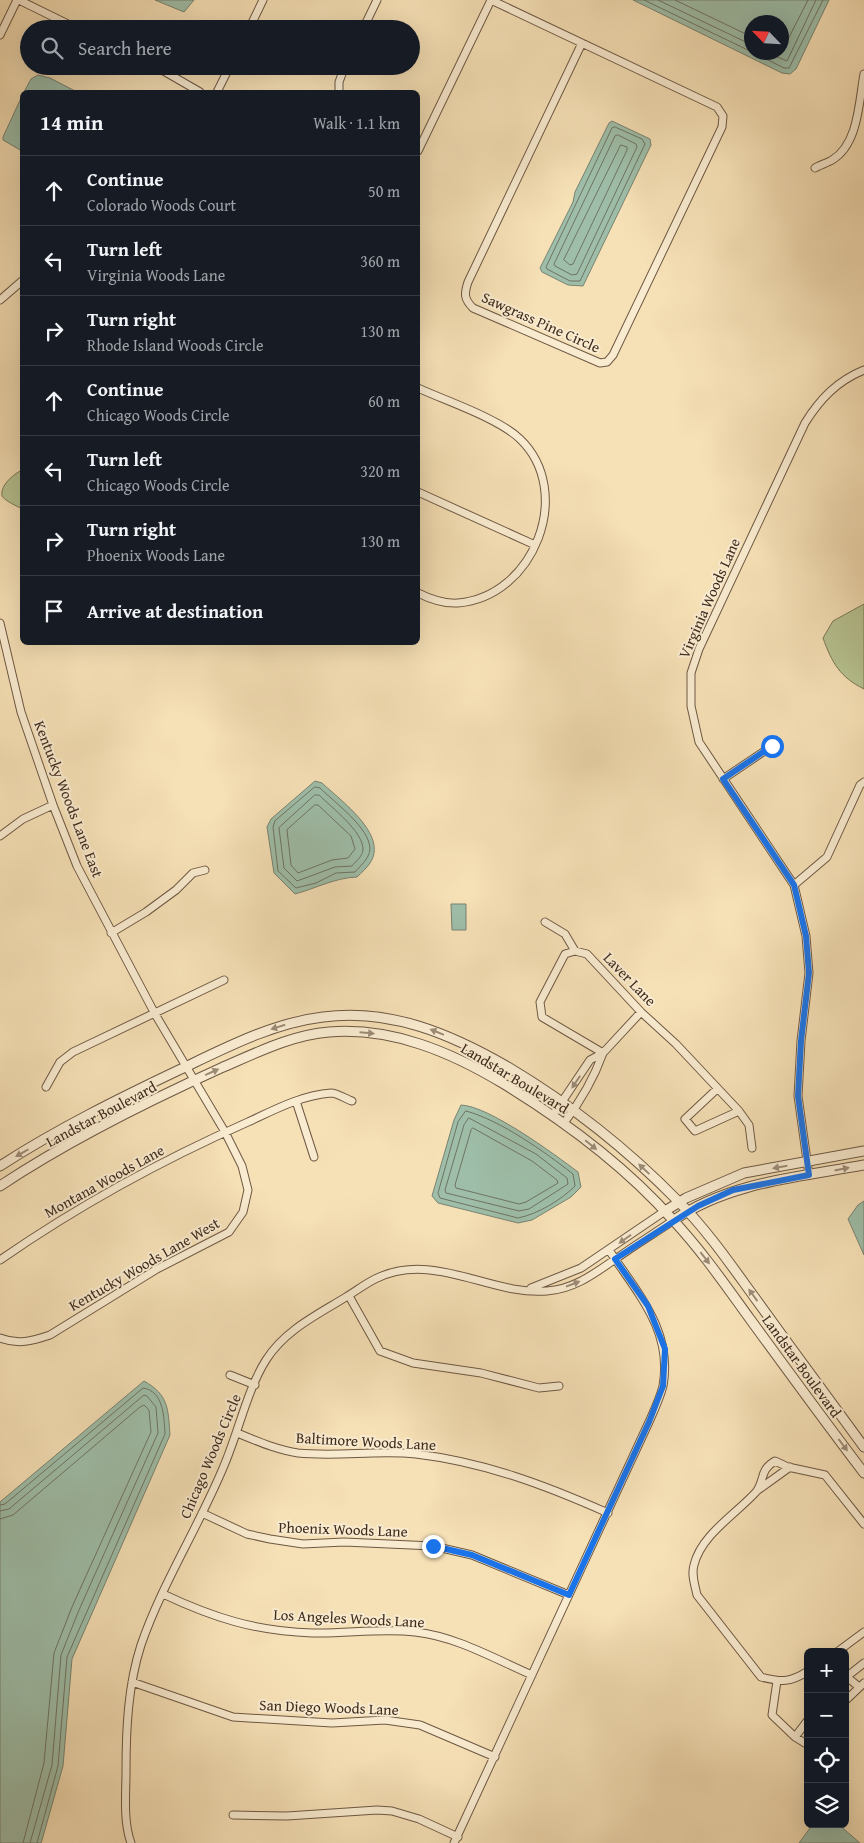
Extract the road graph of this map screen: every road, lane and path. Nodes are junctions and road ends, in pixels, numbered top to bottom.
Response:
1 (18, 0) edge
2 (263, 0) edge
3 (377, 0) edge
4 (491, 0) edge
5 (59, 20) edge
6 (253, 20) edge
7 (367, 20) edge
8 (0, 35) edge
9 (582, 43) junction
10 (864, 74) edge
11 (171, 75) edge
12 (226, 75) edge
13 (342, 75) edge
14 (197, 90) edge
15 (218, 90) edge
16 (339, 90) edge
17 (420, 147) edge
18 (814, 168) dead end
19 (20, 283) edge
20 (0, 300) edge
21 (864, 370) edge
22 (420, 389) edge
23 (420, 493) edge
24 (535, 545) junction
25 (420, 594) edge
26 (0, 623) edge
27 (772, 746) dead end
28 (723, 779) junction
29 (864, 782) edge
30 (53, 805) junction
31 (0, 836) edge
32 (205, 870) dead end
33 (794, 885) junction
34 (545, 922) dead end
35 (111, 932) junction
36 (575, 951) junction
37 (224, 980) dead end
38 (640, 1012) junction
39 (155, 1014) junction
40 (603, 1053) junction
41 (187, 1066) junction
42 (195, 1080) junction
43 (46, 1087) dead end
44 (717, 1089) junction
45 (296, 1101) junction
46 (352, 1101) dead end
47 (562, 1102) junction
48 (574, 1110) junction
49 (739, 1111) junction
50 (553, 1115) junction
51 (564, 1123) junction
52 (224, 1132) junction
53 (752, 1148) dead end
54 (864, 1151) edge
55 (314, 1157) dead end
56 (808, 1162) junction
57 (864, 1165) edge
58 (0, 1166) edge
59 (809, 1175) junction
60 (0, 1186) edge
61 (679, 1202) junction
62 (665, 1211) junction
63 (687, 1211) junction
64 (674, 1220) junction
65 (609, 1250) junction
66 (615, 1259) junction
67 (0, 1260) edge
68 (526, 1290) junction
69 (349, 1296) junction
70 (0, 1338) edge
71 (230, 1374) dead end
72 (255, 1385) junction
73 (559, 1386) dead end
74 (237, 1433) junction
75 (864, 1447) edge
76 (790, 1467) junction
77 (864, 1473) edge
78 (758, 1490) junction
79 (608, 1513) junction
80 (202, 1514) junction
81 (864, 1524) edge
82 (163, 1594) junction
83 (569, 1595) junction
84 (864, 1632) edge
85 (842, 1648) edge
86 (864, 1663) edge
87 (804, 1674) edge
88 (532, 1675) junction
89 (849, 1675) edge
90 (849, 1679) edge
91 (777, 1681) junction
92 (132, 1682) junction
93 (861, 1685) edge
94 (849, 1697) edge
95 (804, 1725) edge
96 (795, 1737) junction
97 (804, 1742) edge
98 (495, 1757) junction
99 (233, 1815) dead end
100 (456, 1840) edge
101 (131, 1843) edge

1 - 5 street
1 - 8 street
2 - 6 street
3 - 7 street
4 - 9 street, Sawgrass Pine Circle
4 - 17 street
9 - 9 street, Sawgrass Pine Circle
10 - 18 street
11 - 14 street
12 - 15 street
13 - 16 street
19 - 20 street
21 - 28 street, Virginia Woods Lane
22 - 24 street
23 - 24 street
24 - 25 street
26 - 30 street, Kentucky Woods Lane East
27 - 28 street
28 - 33 street, Virginia Woods Lane
29 - 33 street
30 - 31 street
30 - 35 street, Kentucky Woods Lane East
32 - 35 street
33 - 56 street, Virginia Woods Lane
34 - 36 street
35 - 39 street, Kentucky Woods Lane East
36 - 38 street, Laver Lane
36 - 40 street
37 - 39 street
38 - 40 street
38 - 44 street, Laver Lane
39 - 41 street, Kentucky Woods Lane East
39 - 43 street
40 -> 47 street
40 - 48 street
41 - 42 street, Kentucky Woods Lane East
47 -> 41 street, Landstar Boulevard
41 -> 58 street, Landstar Boulevard
42 -> 50 street, Landstar Boulevard
42 - 52 street, Kentucky Woods Lane West
42 - 60 street, Landstar Boulevard
44 - 49 street, Laver Lane
44 - 49 street
45 - 46 street, Montana Woods Lane
45 - 52 street, Montana Woods Lane
45 - 55 street
47 - 48 street, Landstar Boulevard
47 - 50 street
48 - 51 street
61 -> 48 street, Landstar Boulevard
49 - 53 street, Laver Lane
50 - 51 street, Landstar Boulevard
51 -> 62 street, Landstar Boulevard
52 - 67 street, Montana Woods Lane
52 - 70 street, Kentucky Woods Lane West
54 - 56 street
56 - 59 street, Virginia Woods Lane
56 -> 61 street
59 -> 57 street
59 - 63 street
61 - 62 street
61 - 63 street, Landstar Boulevard
62 - 64 street, Landstar Boulevard
62 -> 65 street, Chicago Woods Circle
63 - 64 street
75 -> 63 street, Landstar Boulevard
64 - 66 street, Chicago Woods Circle
64 -> 77 street, Landstar Boulevard
65 - 66 street
65 - 68 street, Chicago Woods Circle
68 -> 66 street, Chicago Woods Circle
66 - 79 street
68 - 69 street, Chicago Woods Circle
69 - 72 street, Chicago Woods Circle
69 - 73 street
71 - 72 street
72 - 74 street, Chicago Woods Circle
74 - 79 street, Baltimore Woods Lane
74 - 80 street, Chicago Woods Circle
76 - 78 street
76 - 78 street
76 - 81 street
78 - 91 street
79 - 83 street
80 - 82 street, Chicago Woods Circle
80 - 83 street, Phoenix Woods Lane
82 - 88 street, Los Angeles Woods Lane
82 - 92 street, Chicago Woods Circle
83 - 88 street
84 - 85 street
86 - 89 street
87 - 91 street
88 - 98 street
90 - 93 street
91 - 96 street
92 - 98 street, San Diego Woods Lane
92 - 101 street, Chicago Woods Circle
93 - 94 street
95 - 96 street
96 - 97 street
98 - 100 street
99 - 100 street

